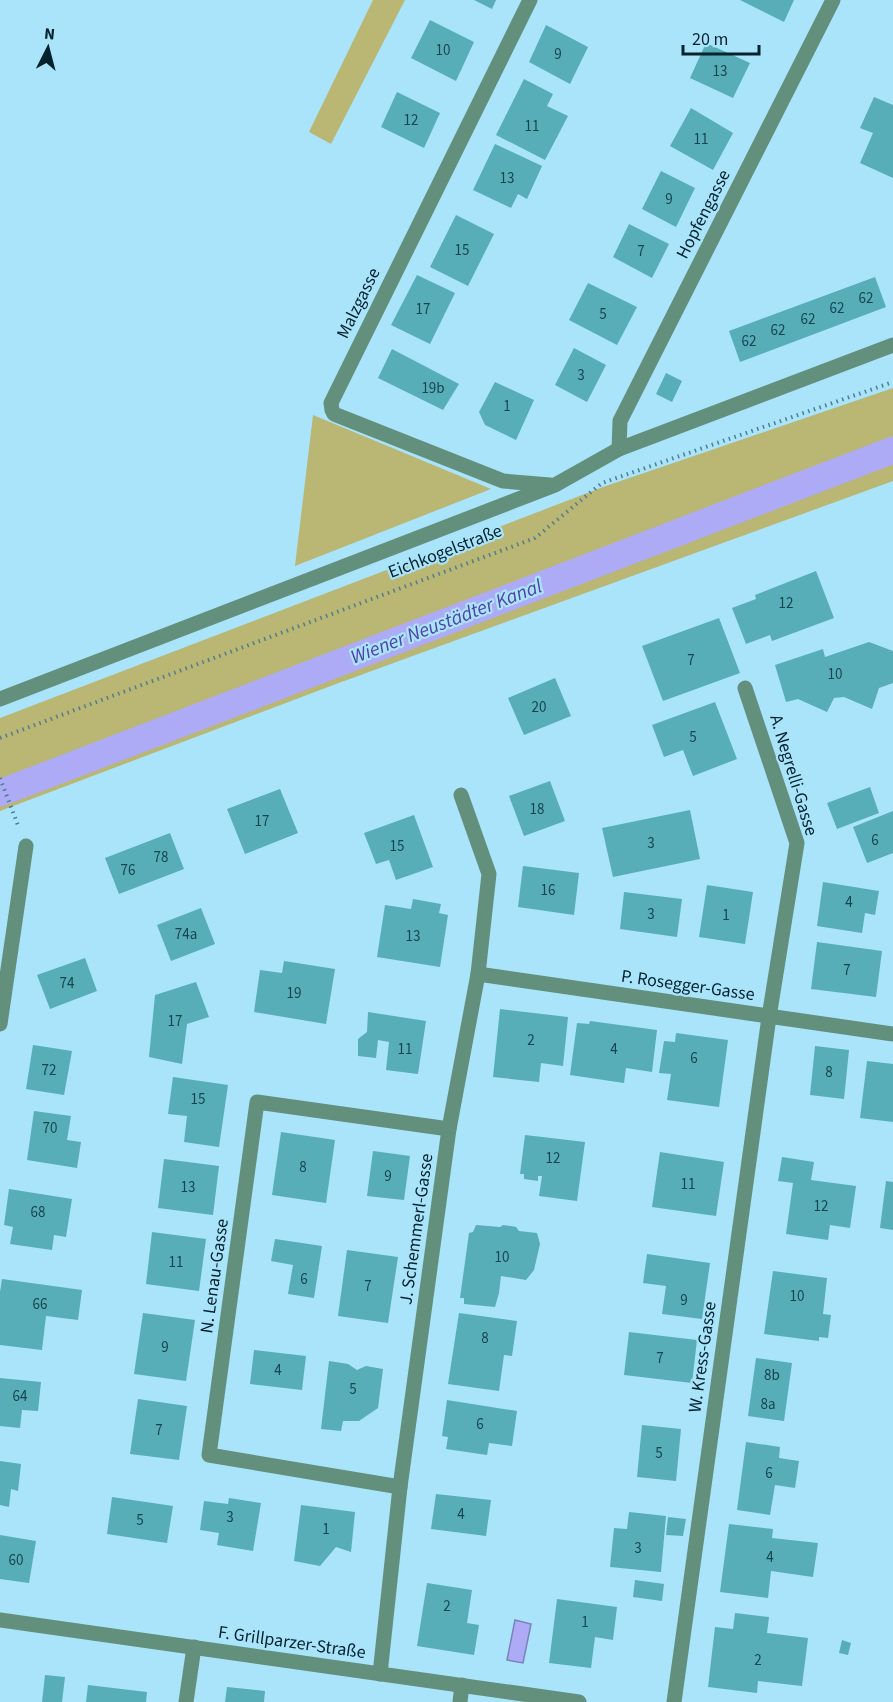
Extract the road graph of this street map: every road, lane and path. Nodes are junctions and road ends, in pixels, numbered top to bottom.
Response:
1 (530, 0) edge
2 (833, 0) edge
3 (893, 345) edge
4 (893, 382) edge
5 (619, 449) junction
6 (555, 485) junction
7 (745, 687) dead end
8 (0, 699) edge
9 (0, 738) edge
10 (0, 778) edge
11 (461, 795) dead end
12 (16, 819) dead end
13 (26, 846) dead end
14 (478, 974) junction
15 (769, 1017) junction
16 (0, 1024) edge
17 (893, 1034) edge
18 (449, 1129) junction
19 (400, 1487) junction
20 (0, 1620) edge
21 (194, 1647) junction
22 (380, 1674) junction
23 (462, 1685) junction
24 (186, 1702) edge
25 (460, 1702) edge
26 (579, 1702) edge
27 (674, 1702) edge

1 - 6 street, Malzgasse
2 - 5 street, Hopfengasse
3 - 5 street, Eichkogelstraße
4 - 9 path, Eichkogelstraße
5 - 6 street, Eichkogelstraße
6 - 8 street, Eichkogelstraße
7 - 15 street, A. Negrelli-Gasse
10 - 12 path
11 - 14 street, J. Schemmerl-Gasse
13 - 16 street
14 - 15 street, P. Rosegger-Gasse
14 - 18 street, J. Schemmerl-Gasse
15 - 17 street, P. Rosegger-Gasse
15 - 27 street, W. Kress-Gasse
18 - 19 street, J. Schemmerl-Gasse
18 - 19 street, N. Lenau-Gasse
19 - 22 street, J. Schemmerl-Gasse
20 - 21 street, F. Grillparzer-Straße
21 - 22 street, F. Grillparzer-Straße
21 - 24 street
22 - 23 street, F. Grillparzer-Straße
23 - 25 street
23 - 26 street, F. Grillparzer-Straße

